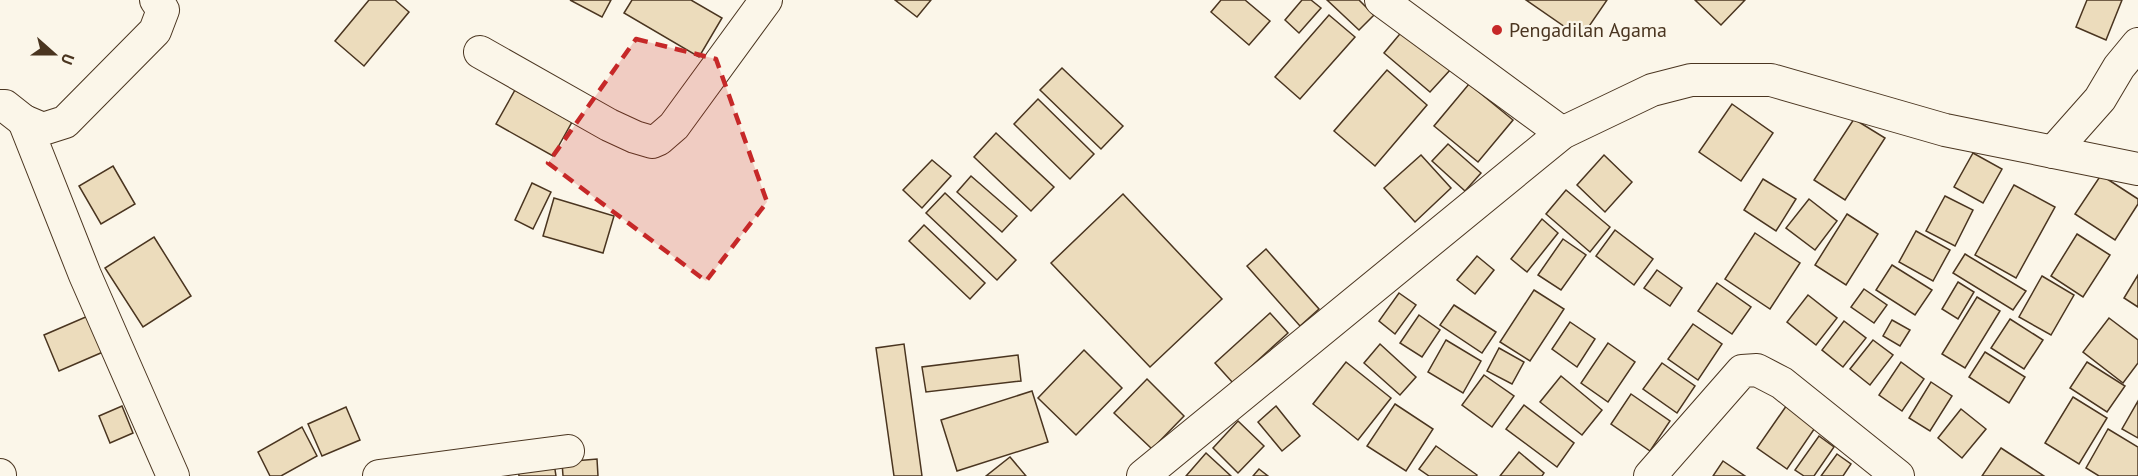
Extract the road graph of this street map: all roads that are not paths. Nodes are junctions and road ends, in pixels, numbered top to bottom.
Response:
1 (156, 0) edge
2 (766, 0) edge
3 (1381, 0) edge
4 (2138, 44) edge
5 (480, 52) dead end
6 (12, 114) edge
7 (1562, 133) junction
8 (2053, 152) junction
9 (2138, 169) edge
10 (568, 451) dead end
11 (173, 476) edge
12 (379, 476) edge
13 (1143, 476) edge
14 (1650, 476) edge
15 (1898, 476) edge

1 - 6 street
2 - 5 street
3 - 7 street
4 - 8 street
6 - 11 street
7 - 8 street
7 - 13 street
8 - 9 street
10 - 12 street
14 - 15 street

